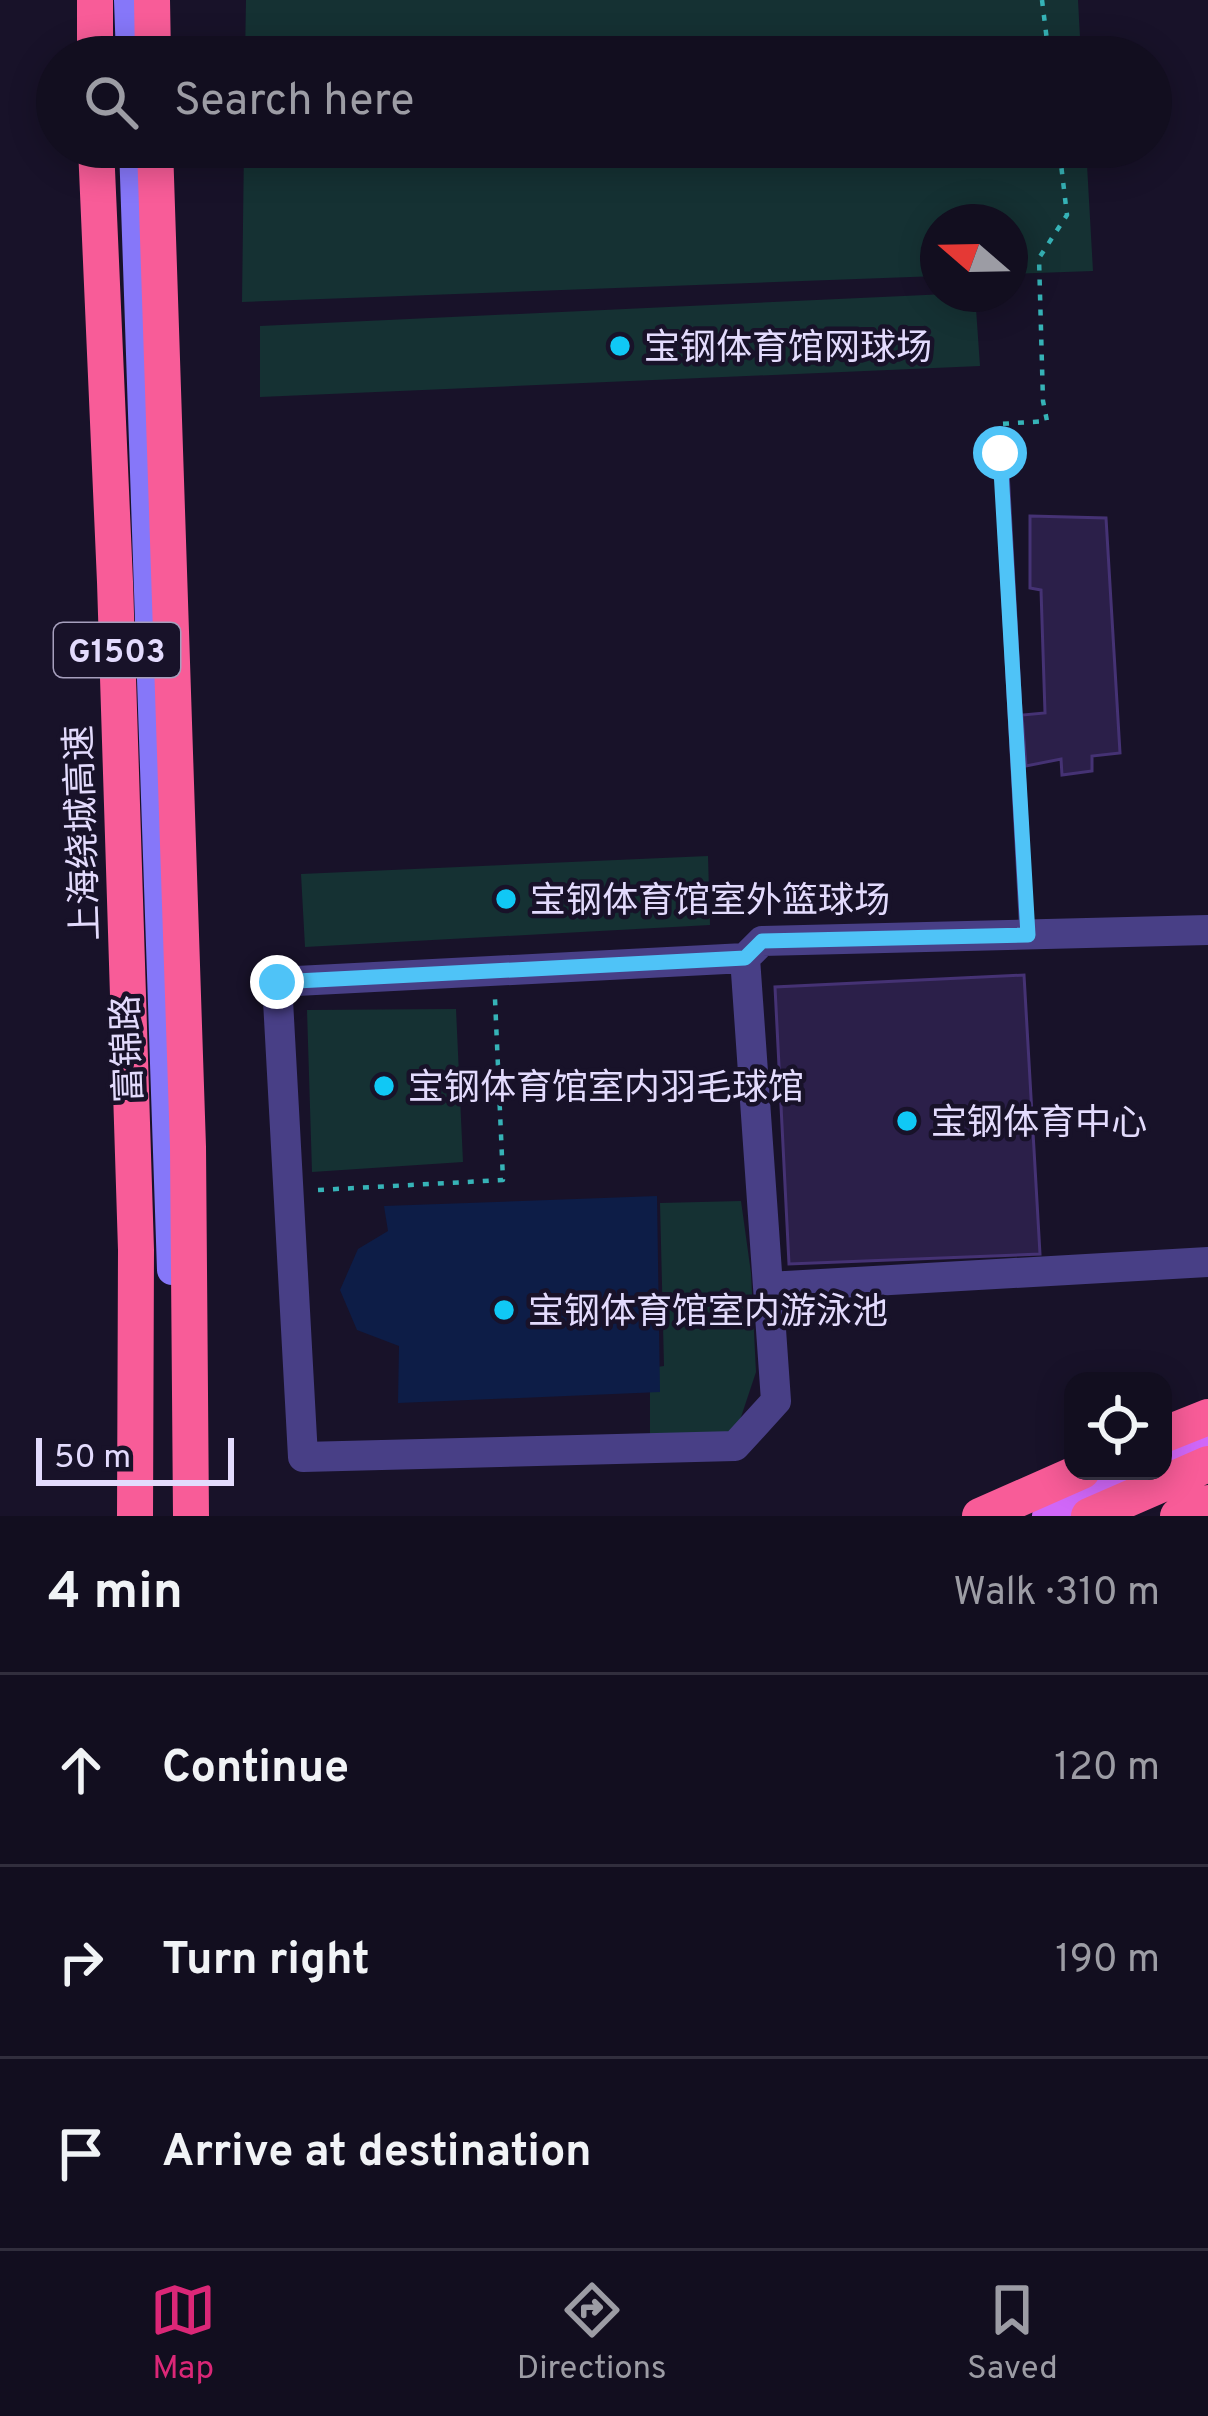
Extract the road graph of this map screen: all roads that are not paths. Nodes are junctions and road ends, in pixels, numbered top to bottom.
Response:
1 (95, 0) edge
2 (129, 0) edge
3 (152, 0) edge
4 (95, 36) edge
5 (130, 36) edge
6 (153, 36) edge
7 (97, 168) edge
8 (135, 168) edge
9 (156, 168) edge
10 (1000, 453) road end
11 (1208, 931) edge
12 (1028, 935) junction
13 (745, 958) junction
14 (1208, 1262) edge
15 (768, 1286) junction
16 (1208, 1417) edge
17 (1172, 1432) edge
18 (1208, 1443) edge
19 (1172, 1459) edge
20 (1208, 1464) edge
21 (1064, 1479) edge
22 (1125, 1480) edge
23 (1208, 1503) edge
24 (135, 1516) edge
25 (180, 1516) edge
26 (191, 1516) edge
27 (980, 1516) edge
28 (1047, 1516) edge
29 (1089, 1516) edge
30 (1178, 1516) edge

1 - 4 highway
2 - 5 main road
3 - 6 highway
7 - 24 highway, 上海绕城高速 / G1503
8 - 25 main road, 富锦路
9 - 26 highway, G1503
10 - 12 lane
11 - 12 street
12 - 13 street
13 - 15 street
13 - 15 street
14 - 15 street
16 - 17 highway
18 - 19 main road
20 - 29 highway
21 - 27 highway
22 - 28 main road
23 - 30 highway

